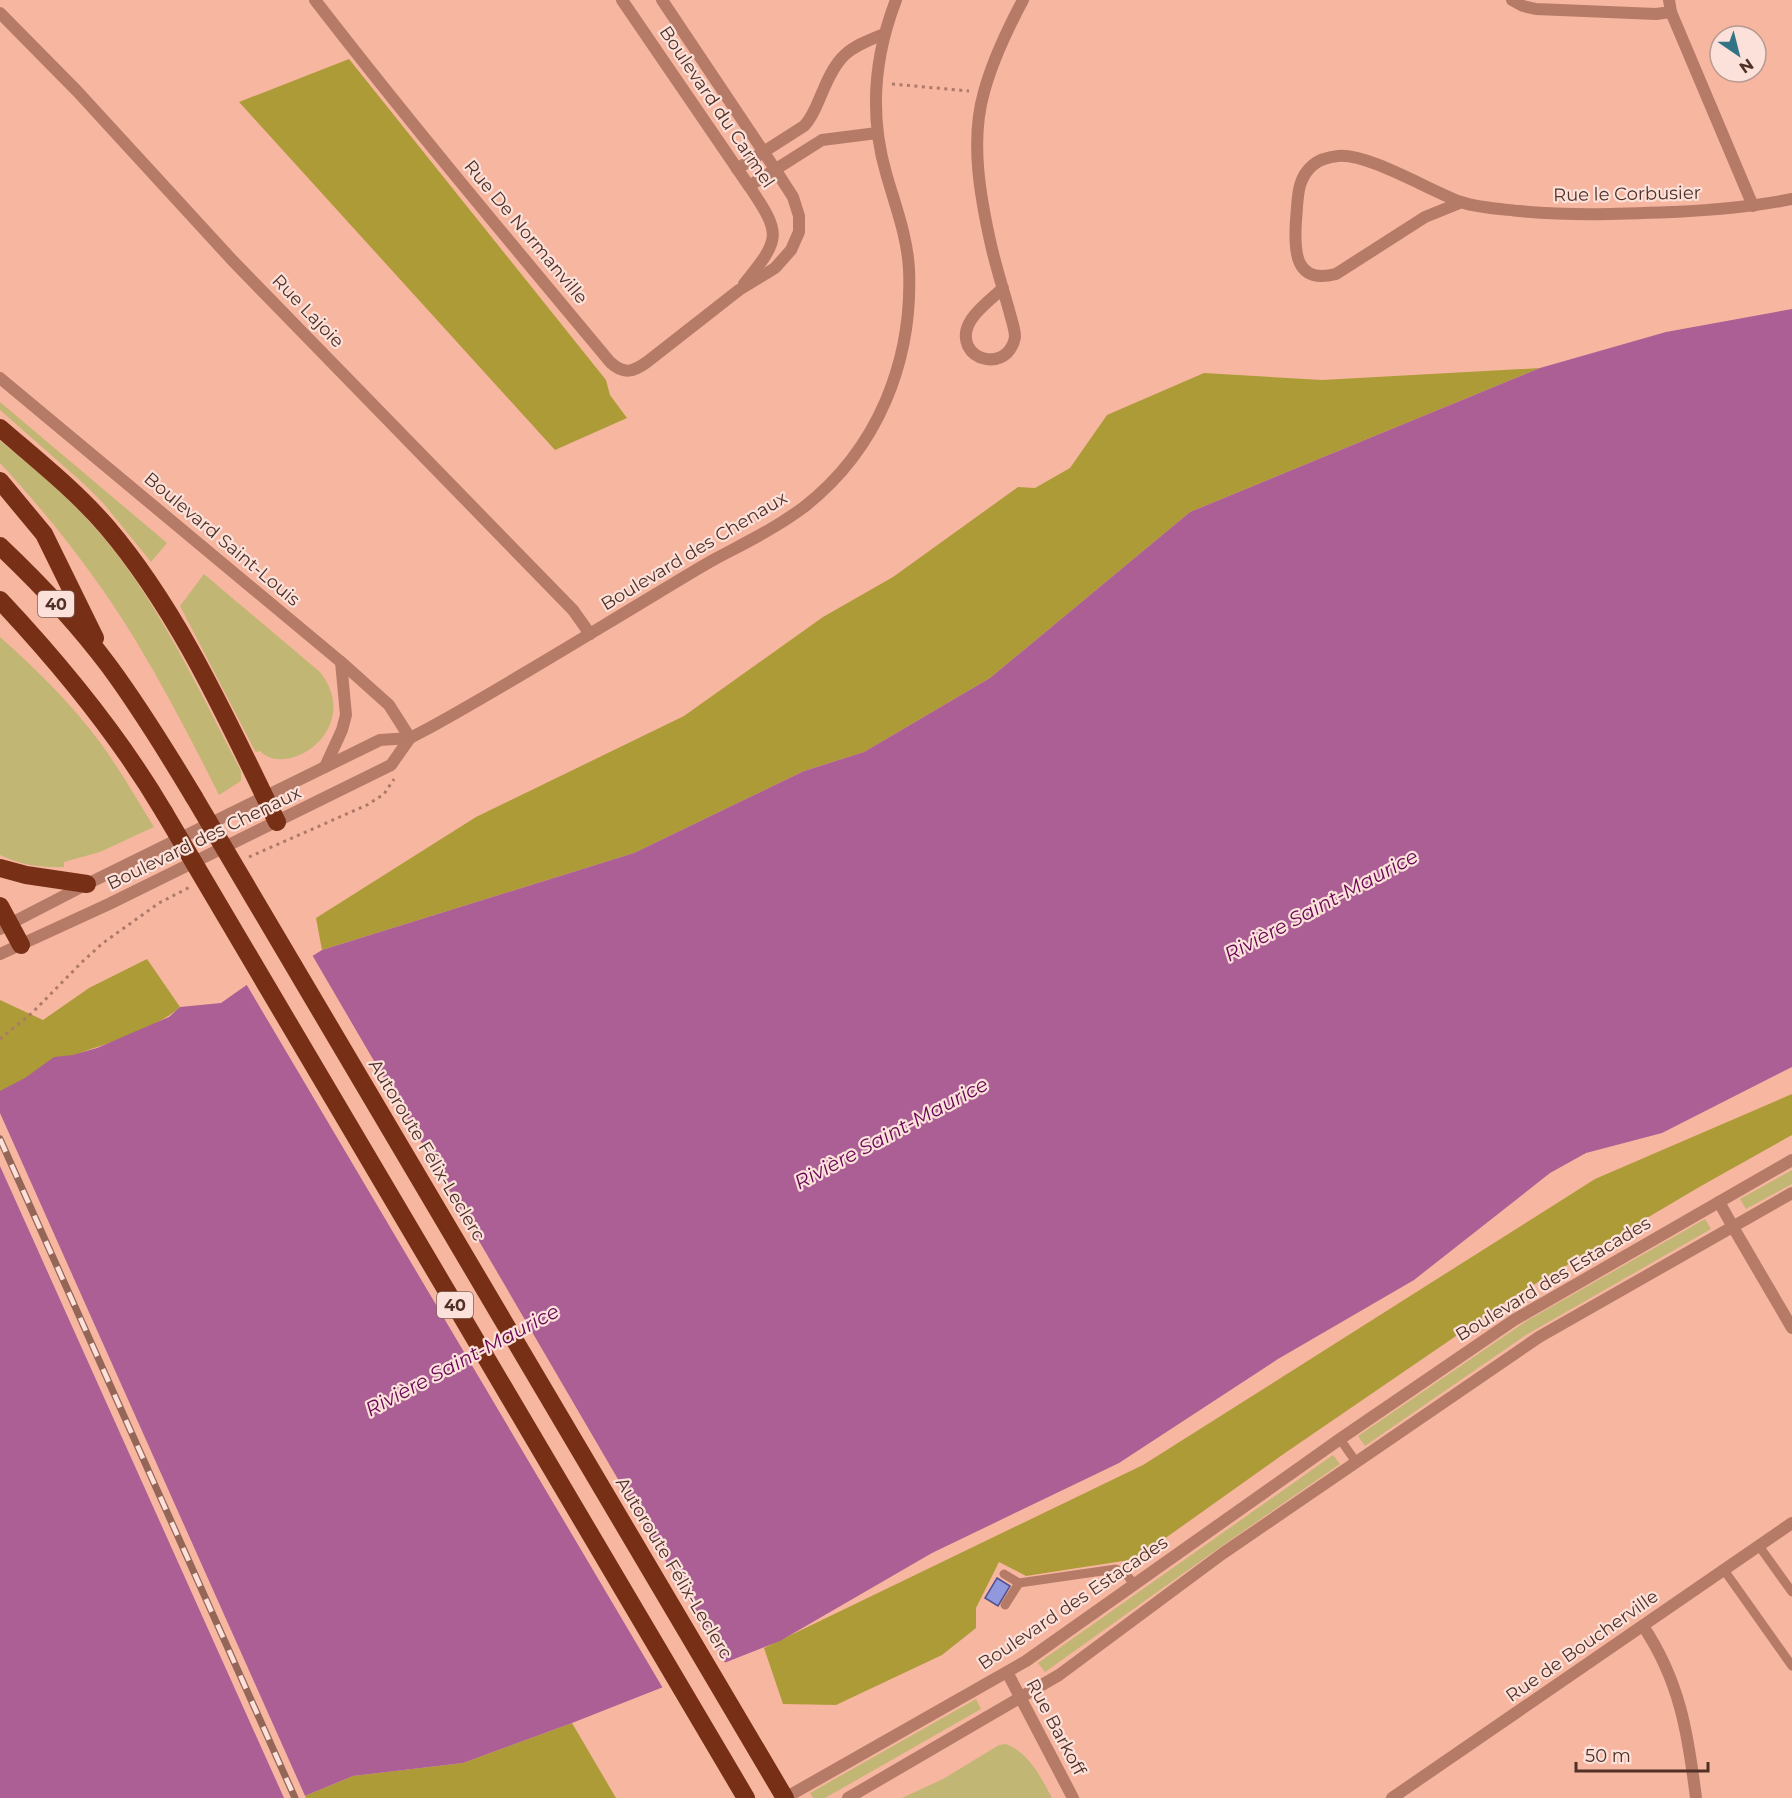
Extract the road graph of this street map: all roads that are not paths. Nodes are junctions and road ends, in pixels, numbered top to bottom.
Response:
1 (315, 0) edge
2 (622, 0) edge
3 (662, 0) edge
4 (896, 0) edge
5 (1023, 0) edge
6 (1512, 0) edge
7 (1670, 6) edge
8 (0, 13) edge
9 (884, 34) junction
10 (877, 133) junction
11 (763, 152) junction
12 (737, 169) junction
13 (775, 169) junction
14 (749, 186) junction
15 (1792, 200) edge
16 (1462, 202) junction
17 (1753, 206) junction
18 (772, 239) joint
19 (795, 243) joint
20 (1003, 288) junction
21 (739, 290) junction
22 (0, 378) edge
23 (0, 428) edge
24 (0, 481) edge
25 (0, 546) edge
26 (0, 600) edge
27 (0, 619) edge
28 (590, 634) junction
29 (54, 659) junction
30 (341, 662) junction
31 (108, 664) junction
32 (410, 738) junction
33 (325, 767) junction
34 (264, 796) junction
35 (277, 822) junction
36 (0, 868) edge
37 (87, 884) junction
38 (0, 906) edge
39 (5, 926) edge
40 (21, 945) junction
41 (0, 954) edge
42 (1792, 1160) edge
43 (1792, 1193) edge
44 (1719, 1202) junction
45 (1733, 1227) junction
46 (1792, 1328) edge
47 (1340, 1439) junction
48 (1356, 1462) junction
49 (1792, 1523) edge
50 (1759, 1546) junction
51 (1724, 1570) junction
52 (1004, 1575) dead end
53 (1018, 1583) junction
54 (1134, 1584) junction
55 (1792, 1592) edge
56 (1005, 1605) dead end
57 (1643, 1626) junction
58 (1792, 1666) edge
59 (1007, 1672) junction
60 (1022, 1698) junction
61 (746, 1798) edge
62 (785, 1798) edge
63 (848, 1798) edge
64 (1073, 1798) edge
65 (1392, 1798) edge
66 (1696, 1798) edge

1 - 21 street, Rue De Normanville
2 - 12 street, Boulevard du Carmel
3 - 11 street, Boulevard du Carmel
4 - 9 street, Boulevard des Chenaux
5 - 20 street
6 - 7 street
7 - 17 street
8 - 28 street, Rue Lajoie
9 - 10 street, Boulevard des Chenaux
9 - 11 street
10 - 13 street
10 - 28 street, Boulevard des Chenaux
11 - 12 street
11 - 13 street, Boulevard du Carmel
12 - 14 street, Boulevard du Carmel
13 - 14 street
13 - 19 street, Boulevard du Carmel
14 - 18 street, Boulevard du Carmel
15 - 17 street, Rue le Corbusier
16 - 16 street, Rue le Corbusier
16 - 17 street, Rue le Corbusier
18 - 21 street, Rue De Normanville
19 - 21 street, Rue De Normanville
20 - 20 street
22 - 30 street, Boulevard Saint-Louis
23 - 34 highway
24 - 31 highway
25 - 31 highway, Autoroute Félix-Leclerc / 40
26 - 29 highway, 40
27 - 29 highway
28 - 32 street, Boulevard des Chenaux
29 - 61 highway, 40, bridge
30 - 32 street, Boulevard Saint-Louis
30 - 33 street
31 - 62 highway, Autoroute Félix-Leclerc / 40, bridge
32 - 33 street, Boulevard des Chenaux
32 - 35 street, Boulevard des Chenaux
33 - 34 street, Boulevard des Chenaux
34 - 35 highway
34 - 37 street, Boulevard des Chenaux
35 - 40 street, Boulevard des Chenaux
36 - 37 highway
37 - 39 street, Boulevard des Chenaux
38 - 39 highway
39 - 40 highway
40 - 41 street, Boulevard des Chenaux
42 - 44 street, Boulevard des Estacades
43 - 45 street
44 - 45 street
44 - 47 street, Boulevard des Estacades
45 - 46 street
45 - 48 street
47 - 48 lane
47 - 54 street, Boulevard des Estacades
48 - 60 street
49 - 50 street, Rue de Boucherville
50 - 51 street, Rue de Boucherville
50 - 55 lane
51 - 57 street, Rue de Boucherville
51 - 58 lane
52 - 53 lane
53 - 54 lane
53 - 56 lane
54 - 59 street, Boulevard des Estacades
57 - 65 street, Rue de Boucherville
57 - 66 street
59 - 60 street, Rue Barkoff
59 - 62 street, Boulevard des Estacades
60 - 63 street
60 - 64 street, Rue Barkoff

